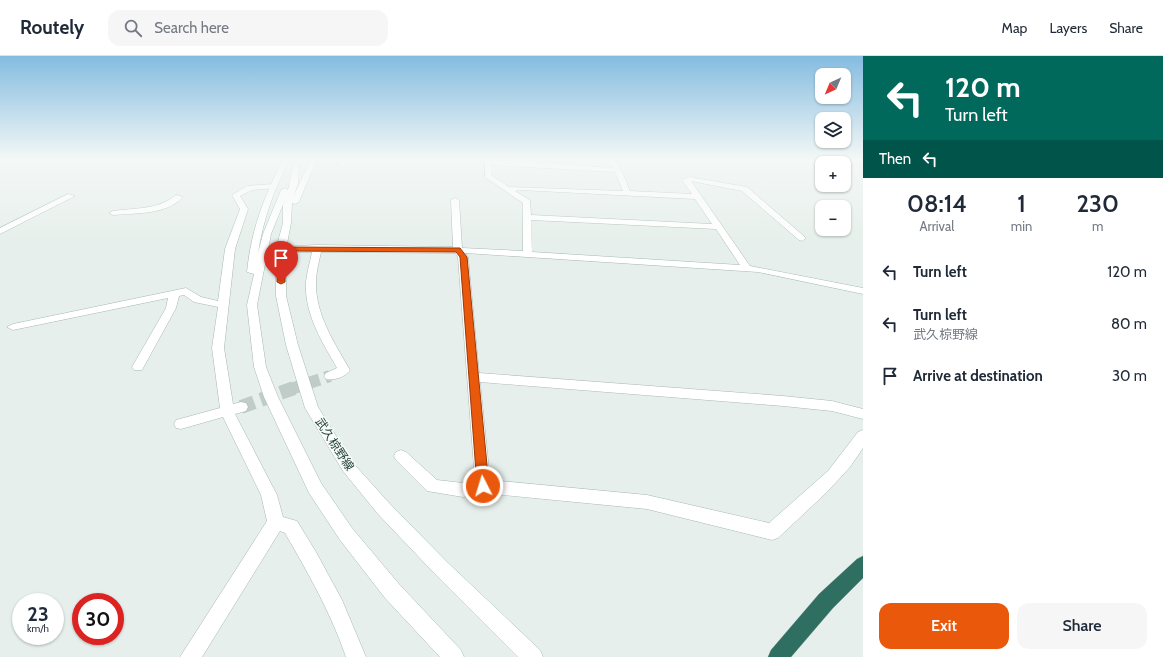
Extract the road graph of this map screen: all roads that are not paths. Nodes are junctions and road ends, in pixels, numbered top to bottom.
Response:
1 (261, 187) edge
2 (273, 187) edge
3 (287, 187) edge
4 (293, 187) edge
5 (302, 187) edge
6 (505, 187) edge
7 (624, 187) edge
8 (690, 187) edge
9 (733, 187) edge
10 (508, 189) junction
11 (627, 193) junction
12 (71, 196) dead end
13 (179, 197) dead end
14 (696, 197) junction
15 (455, 200) dead end
16 (113, 213) dead end
17 (527, 216) junction
18 (287, 222) junction
19 (719, 227) junction
20 (0, 231) edge
21 (802, 238) dead end
22 (317, 248) junction
23 (281, 249) junction
24 (458, 250) junction
25 (528, 254) junction
26 (747, 268) junction
27 (863, 291) edge
28 (174, 294) junction
29 (222, 305) junction
30 (252, 305) junction
31 (14, 327) dead end
32 (138, 367) dead end
33 (330, 376) tunnel mouth
34 (473, 377) junction
35 (234, 410) junction
36 (863, 414) edge
37 (181, 424) dead end
38 (863, 436) edge
39 (401, 456) dead end
40 (483, 486) junction
41 (276, 522) junction
42 (863, 565) edge
43 (190, 657) edge
44 (356, 657) edge
45 (454, 657) edge
46 (534, 657) edge
47 (778, 657) edge

1 - 29 street
2 - 30 street
3 - 30 street, 武久椋野線
4 - 18 street, 武久椋野線
5 - 18 street
6 - 10 street
7 - 11 street
8 - 14 street
9 - 21 street
10 - 11 street
10 - 17 street
11 - 14 street
12 - 20 street
13 - 16 street
14 - 19 street
15 - 24 street
17 - 19 street
17 - 25 street
18 - 23 street, 武久椋野線
19 - 26 street
22 - 23 street
22 - 24 street
22 - 33 street
23 - 46 street, 武久椋野線
24 - 25 street
24 - 34 street
25 - 26 street
26 - 27 street
28 - 29 street
28 - 31 street
28 - 32 street
29 - 35 street
30 - 45 street, 武久椋野線
34 - 36 street
34 - 40 street
35 - 37 street
35 - 41 street
38 - 40 street
39 - 40 street
41 - 43 street
41 - 44 street
42 - 47 highway

